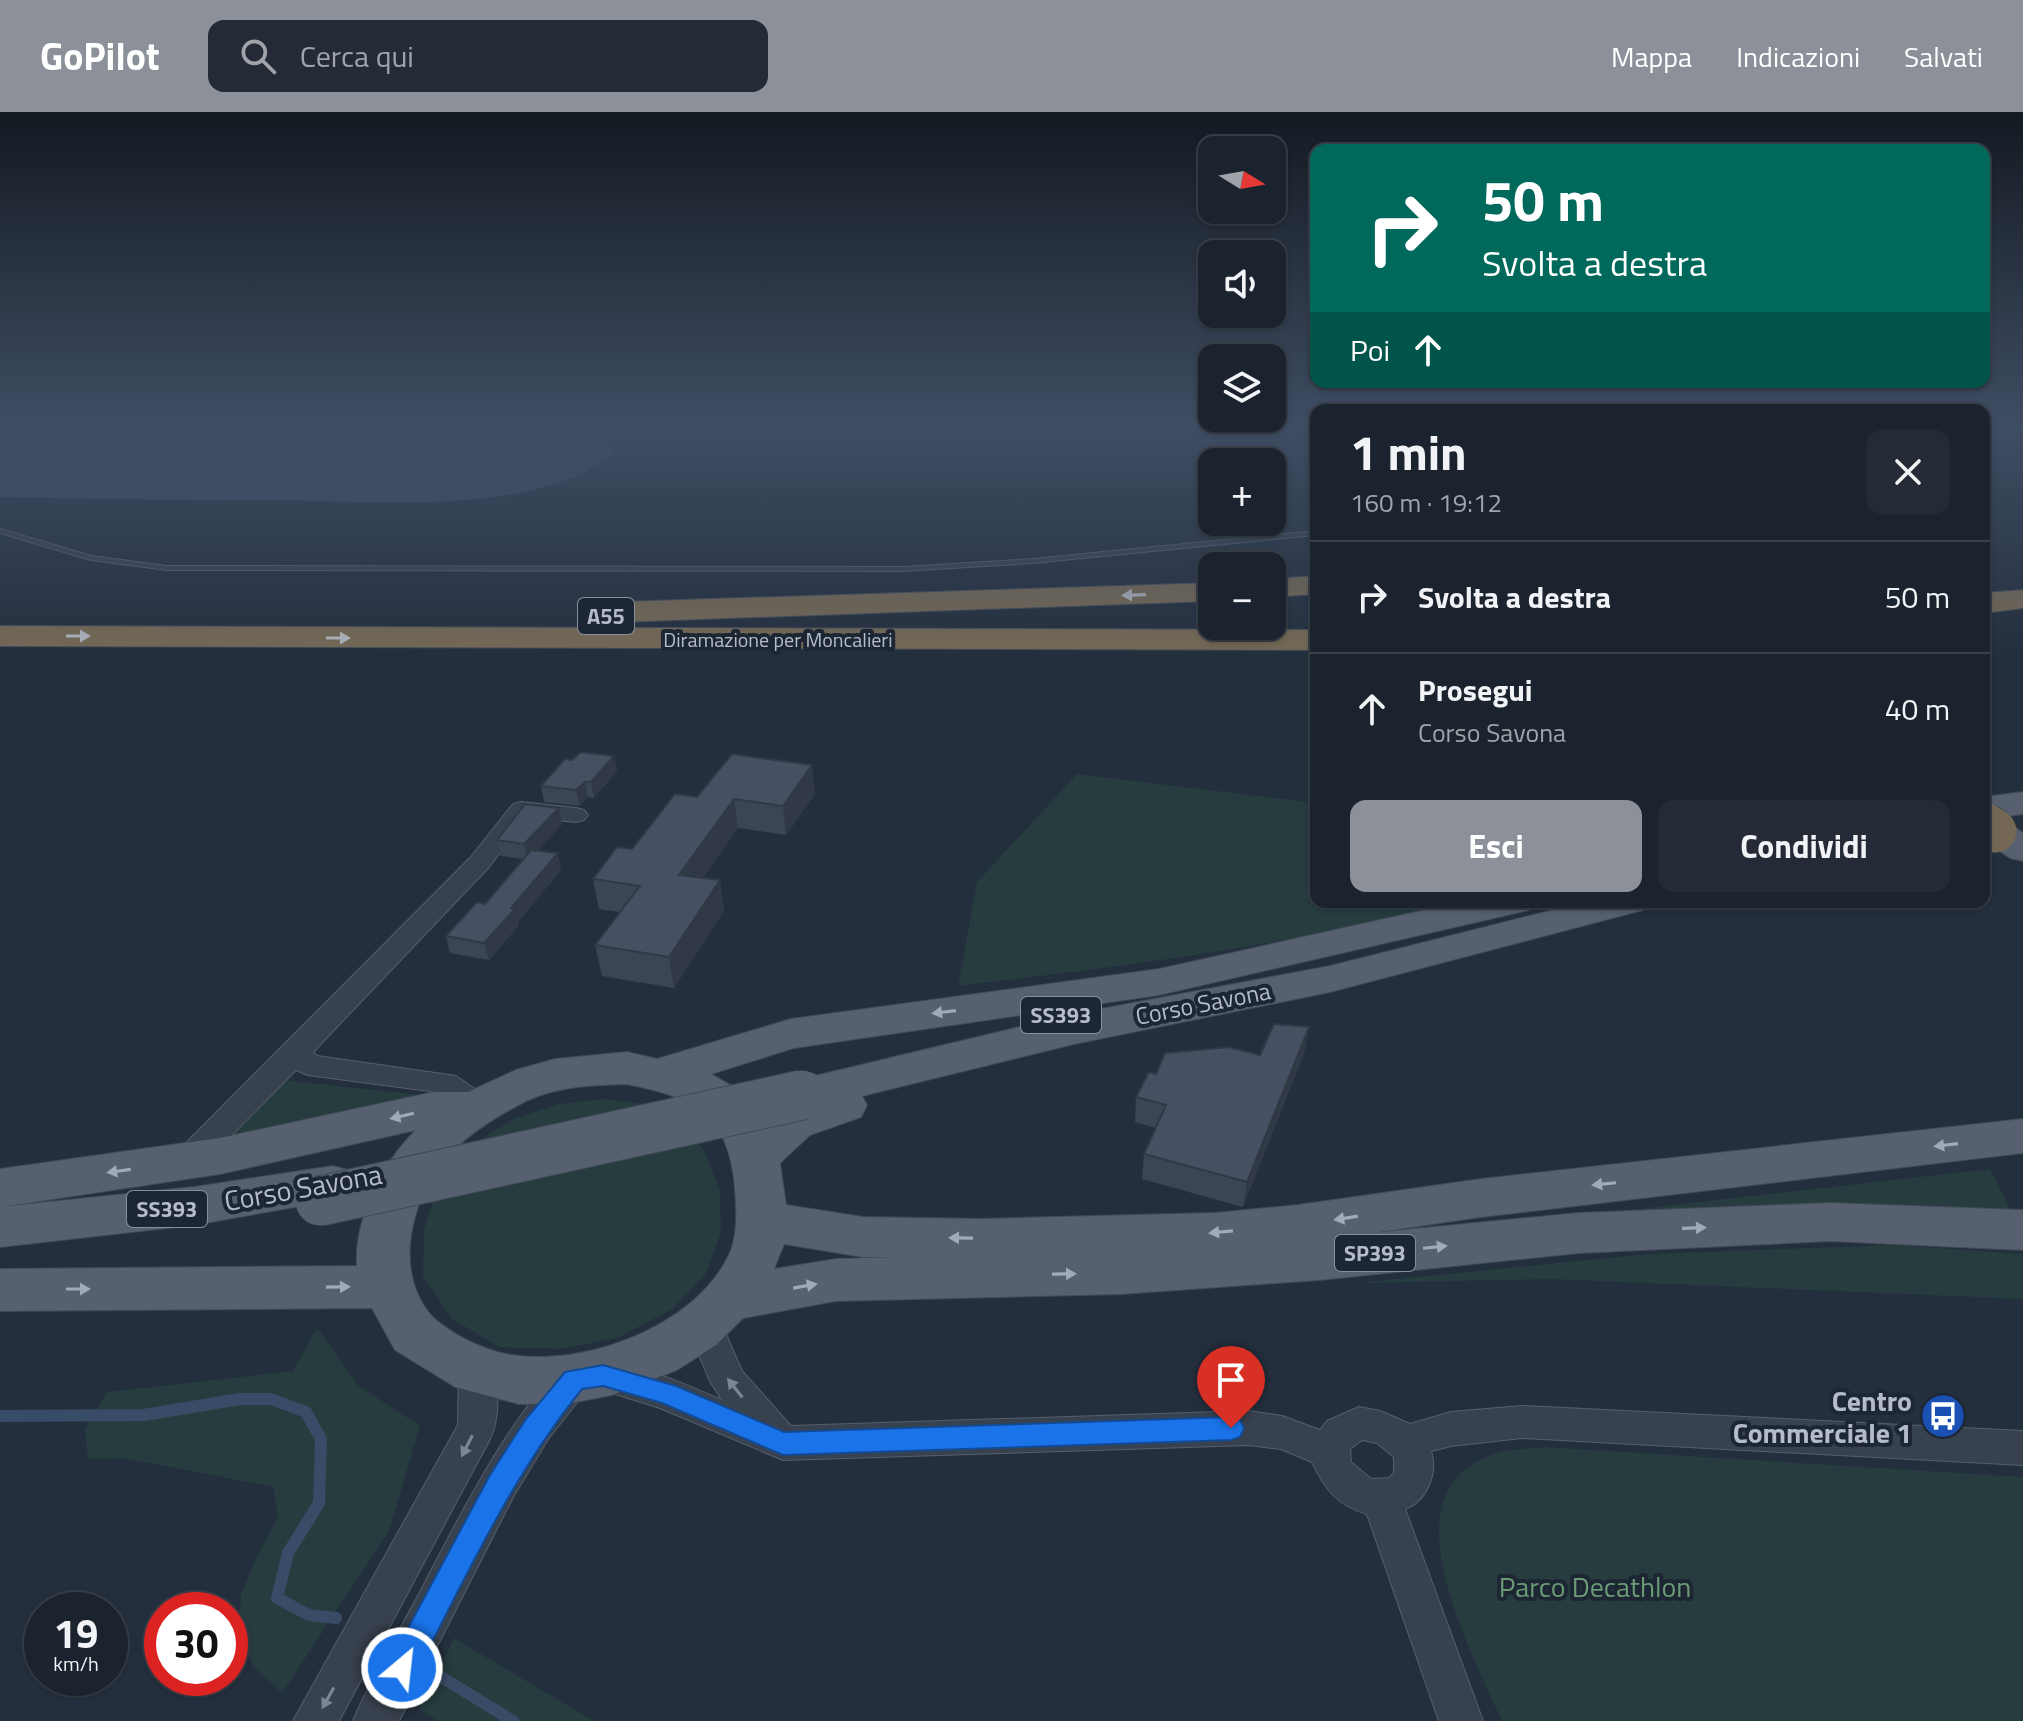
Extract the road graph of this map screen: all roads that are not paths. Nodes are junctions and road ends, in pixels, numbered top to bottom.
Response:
1 (0, 531) edge
2 (1310, 534) edge
3 (1310, 585) edge
4 (1286, 587) edge
5 (1198, 592) edge
6 (2023, 599) edge
7 (1990, 602) edge
8 (0, 613) edge
9 (502, 616) junction
10 (1198, 618) edge
11 (1286, 618) edge
12 (1310, 618) edge
13 (2023, 622) edge
14 (1990, 625) edge
15 (0, 636) edge
16 (681, 640) junction
17 (1310, 640) edge
18 (1310, 670) edge
19 (2023, 803) edge
20 (576, 815) dead end
21 (1998, 828) edge
22 (1488, 908) edge
23 (1586, 908) edge
24 (1550, 913) edge
25 (297, 1051) junction
26 (656, 1075) junction
27 (479, 1108) junction
28 (2023, 1136) edge
29 (187, 1161) junction
30 (757, 1161) junction
31 (0, 1188) edge
32 (326, 1193) junction
33 (762, 1221) junction
34 (0, 1227) edge
35 (2023, 1230) edge
36 (0, 1244) edge
37 (388, 1287) junction
38 (0, 1290) edge
39 (716, 1310) junction
40 (477, 1370) junction
41 (588, 1378) junction
42 (1405, 1442) junction
43 (783, 1443) junction
44 (2023, 1448) edge
45 (1329, 1451) junction
46 (1381, 1498) junction
47 (315, 1721) edge
48 (375, 1721) edge
49 (1461, 1721) edge

1 - 2 lane
3 - 4 highway
5 -> 9 highway
6 - 7 highway
8 - 9 highway, Diramazione per Moncalieri / A55
9 - 10 highway, Diramazione per Moncalieri / A55
11 - 12 highway
13 - 14 highway
15 -> 16 highway, Diramazione per Moncalieri / A55
16 - 17 highway, Diramazione per Moncalieri / A55
16 - 18 highway
19 - 21 main road
20 - 25 street
22 -> 26 main road
23 - 24 main road, Corso Savona / SS393
24 - 30 main road
24 - 32 main road, Corso Savona / SS393, bridge
25 - 27 street
25 - 29 street
26 - 27 main road, Corso Savona
26 - 30 main road, Corso Savona
27 -> 29 main road
27 - 37 main road, Corso Savona
28 -> 33 main road
29 -> 31 main road
30 - 33 main road, Corso Savona
32 - 34 main road, Corso Savona / SS393
32 - 36 main road, Corso Savona / SS393
33 - 39 main road, Corso Savona
39 -> 35 main road, SP393
38 -> 37 main road
37 - 40 main road, Corso Savona
39 - 41 main road, Corso Savona
43 -> 39 street
40 - 41 main road, Corso Savona
40 -> 47 street
41 - 43 street
41 - 48 street
42 - 44 street
42 - 45 street
42 - 46 street
43 - 45 street
45 - 46 street
46 - 49 street

